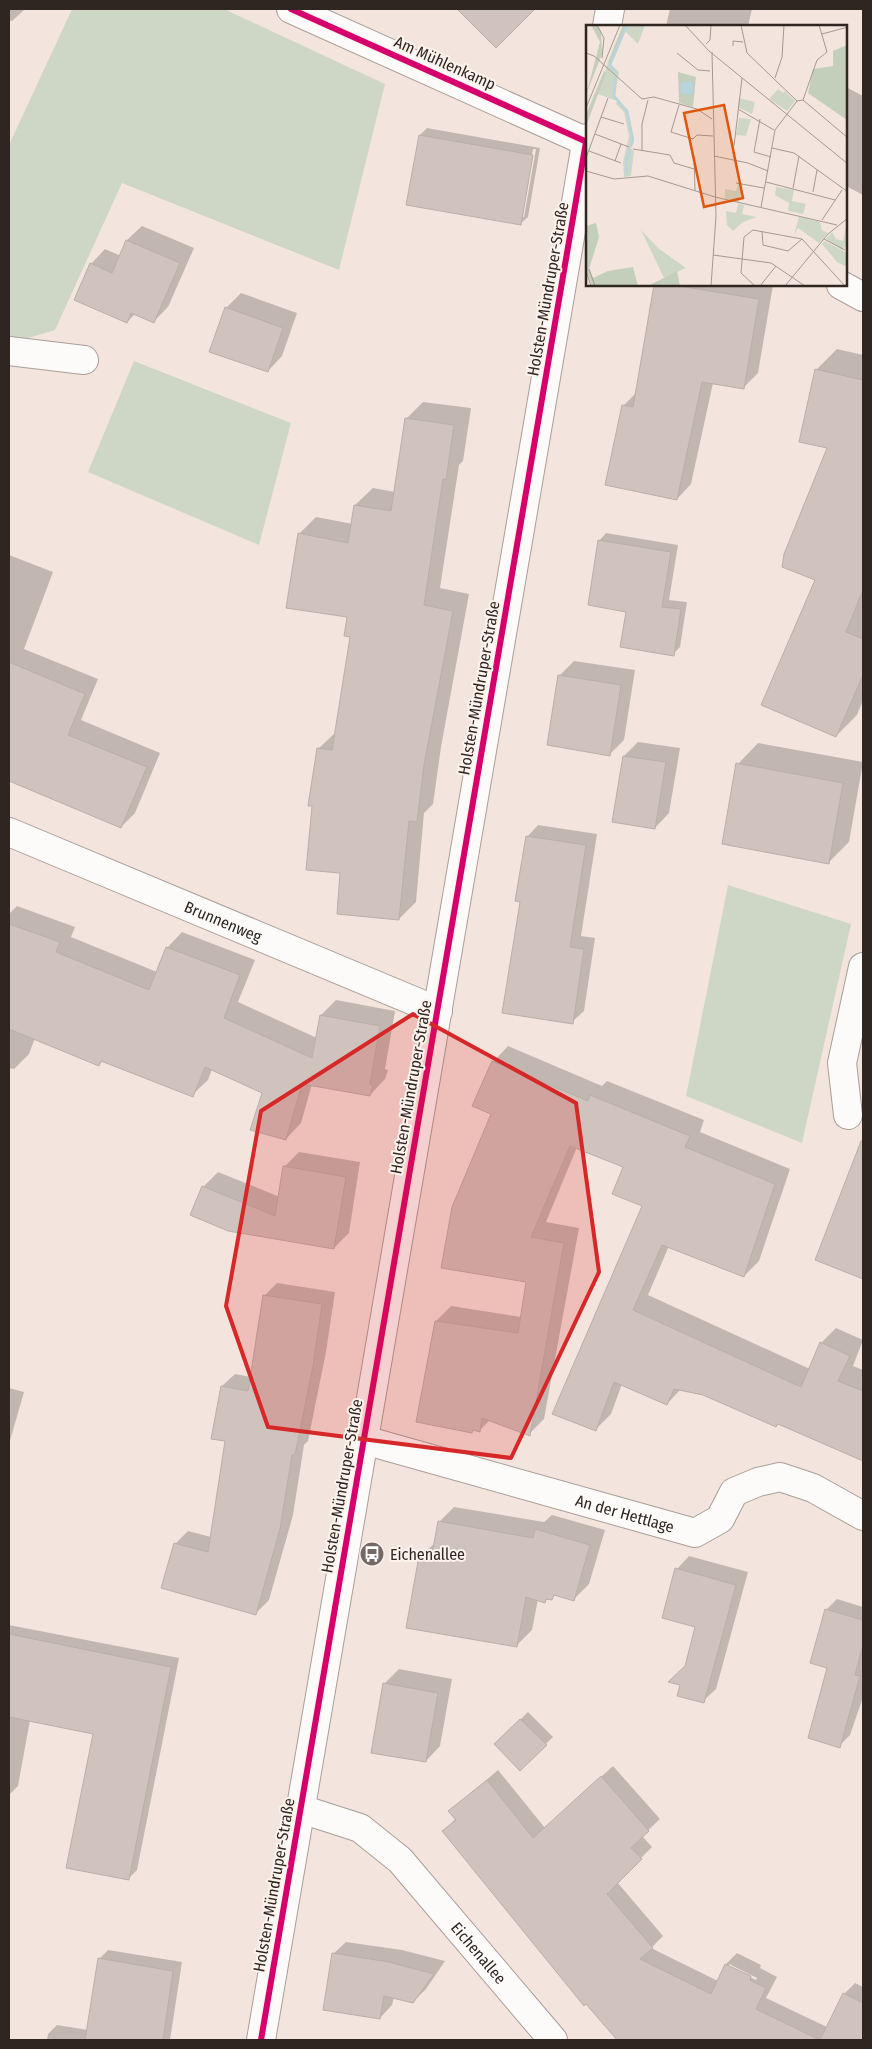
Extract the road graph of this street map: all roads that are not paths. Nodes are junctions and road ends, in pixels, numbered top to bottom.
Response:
1 (291, 9) edge
2 (610, 9) edge
3 (607, 25) edge
4 (586, 141) edge
5 (586, 147) edge
6 (843, 286) edge
7 (863, 298) edge
8 (9, 352) edge
9 (84, 360) dead end
10 (9, 832) edge
11 (863, 967) edge
12 (438, 1011) junction
13 (848, 1115) dead end
14 (364, 1440) junction
15 (863, 1516) edge
16 (301, 1809) junction
17 (261, 2040) edge
18 (553, 2040) edge

1 - 4 street, Am Mühlenkamp
2 - 3 street
5 - 12 street, Holsten-Mündruper-Straße
6 - 7 street
8 - 9 street
10 - 12 street, Brunnenweg
11 - 13 street
12 - 14 street, Holsten-Mündruper-Straße
14 - 15 street, An der Hettlage
14 - 16 street, Holsten-Mündruper-Straße
16 - 17 street, Holsten-Mündruper-Straße
16 - 18 street, Eichenallee

